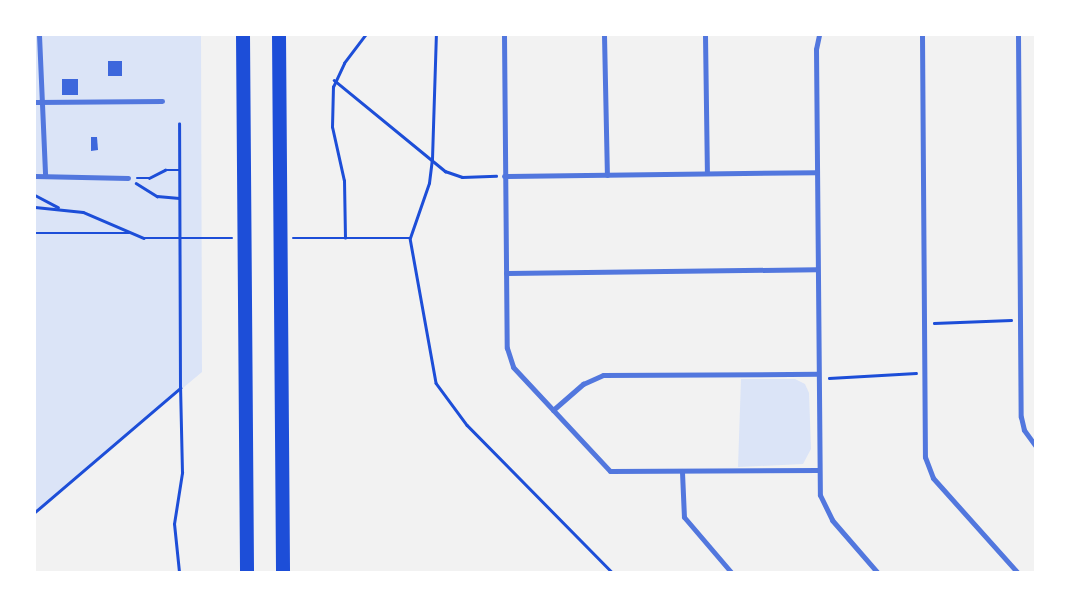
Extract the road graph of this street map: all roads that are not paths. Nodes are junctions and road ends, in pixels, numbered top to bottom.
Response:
1 (39, 35) edge
2 (243, 35) edge
3 (279, 35) edge
4 (504, 35) edge
5 (604, 35) edge
6 (705, 35) edge
7 (819, 35) edge
8 (922, 35) edge
9 (1018, 35) edge
10 (162, 101) dead end
11 (35, 102) edge
12 (42, 102) junction
13 (817, 172) junction
14 (707, 173) junction
15 (607, 174) junction
16 (45, 175) junction
17 (35, 176) edge
18 (504, 176) junction
19 (128, 178) road end
20 (817, 269) junction
21 (506, 274) junction
22 (818, 376) junction
23 (553, 410) junction
24 (1035, 445) edge
25 (818, 470) junction
26 (682, 472) junction
27 (247, 572) edge
28 (283, 572) edge
29 (731, 572) edge
30 (877, 572) edge
31 (1017, 572) edge

1 - 12 street
2 - 27 highway
3 - 28 highway
4 - 18 street
5 - 15 street
6 - 14 street
7 - 13 street
8 - 31 street
9 - 24 street
10 - 12 street
11 - 12 street
12 - 16 street
13 - 14 street
13 - 20 street
14 - 15 street
15 - 18 street
16 - 17 street
16 - 19 street
18 - 21 street
20 - 21 street
20 - 22 street
21 - 23 street
22 - 23 street
22 - 25 street
23 - 26 street
25 - 26 street
25 - 30 street
26 - 29 street

